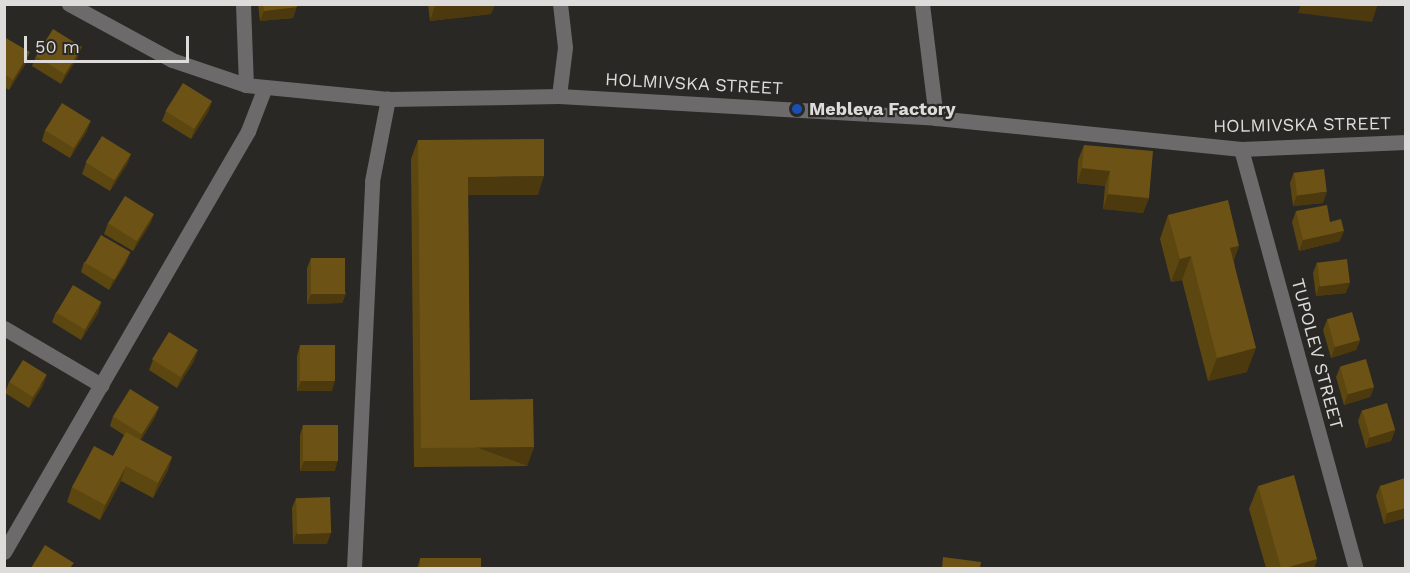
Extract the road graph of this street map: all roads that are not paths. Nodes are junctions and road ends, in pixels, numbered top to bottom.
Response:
1 (69, 4) edge
2 (243, 4) edge
3 (560, 4) edge
4 (922, 4) edge
5 (246, 86) junction
6 (266, 87) junction
7 (559, 96) junction
8 (388, 99) junction
9 (936, 118) junction
10 (1406, 142) edge
11 (1241, 149) junction
12 (4, 328) edge
13 (101, 386) junction
14 (4, 552) edge
15 (354, 568) edge
16 (1356, 568) edge

1 - 5 street, HOLMIVSKA STREET
2 - 5 street
3 - 7 street
4 - 9 street
5 - 6 street, HOLMIVSKA STREET
6 - 8 street, HOLMIVSKA STREET
6 - 13 street
7 - 8 street, HOLMIVSKA STREET
7 - 9 street, HOLMIVSKA STREET
8 - 15 street
9 - 11 street, HOLMIVSKA STREET
10 - 11 street, HOLMIVSKA STREET
11 - 16 street, TUPOLEV STREET
12 - 13 street
13 - 14 street

